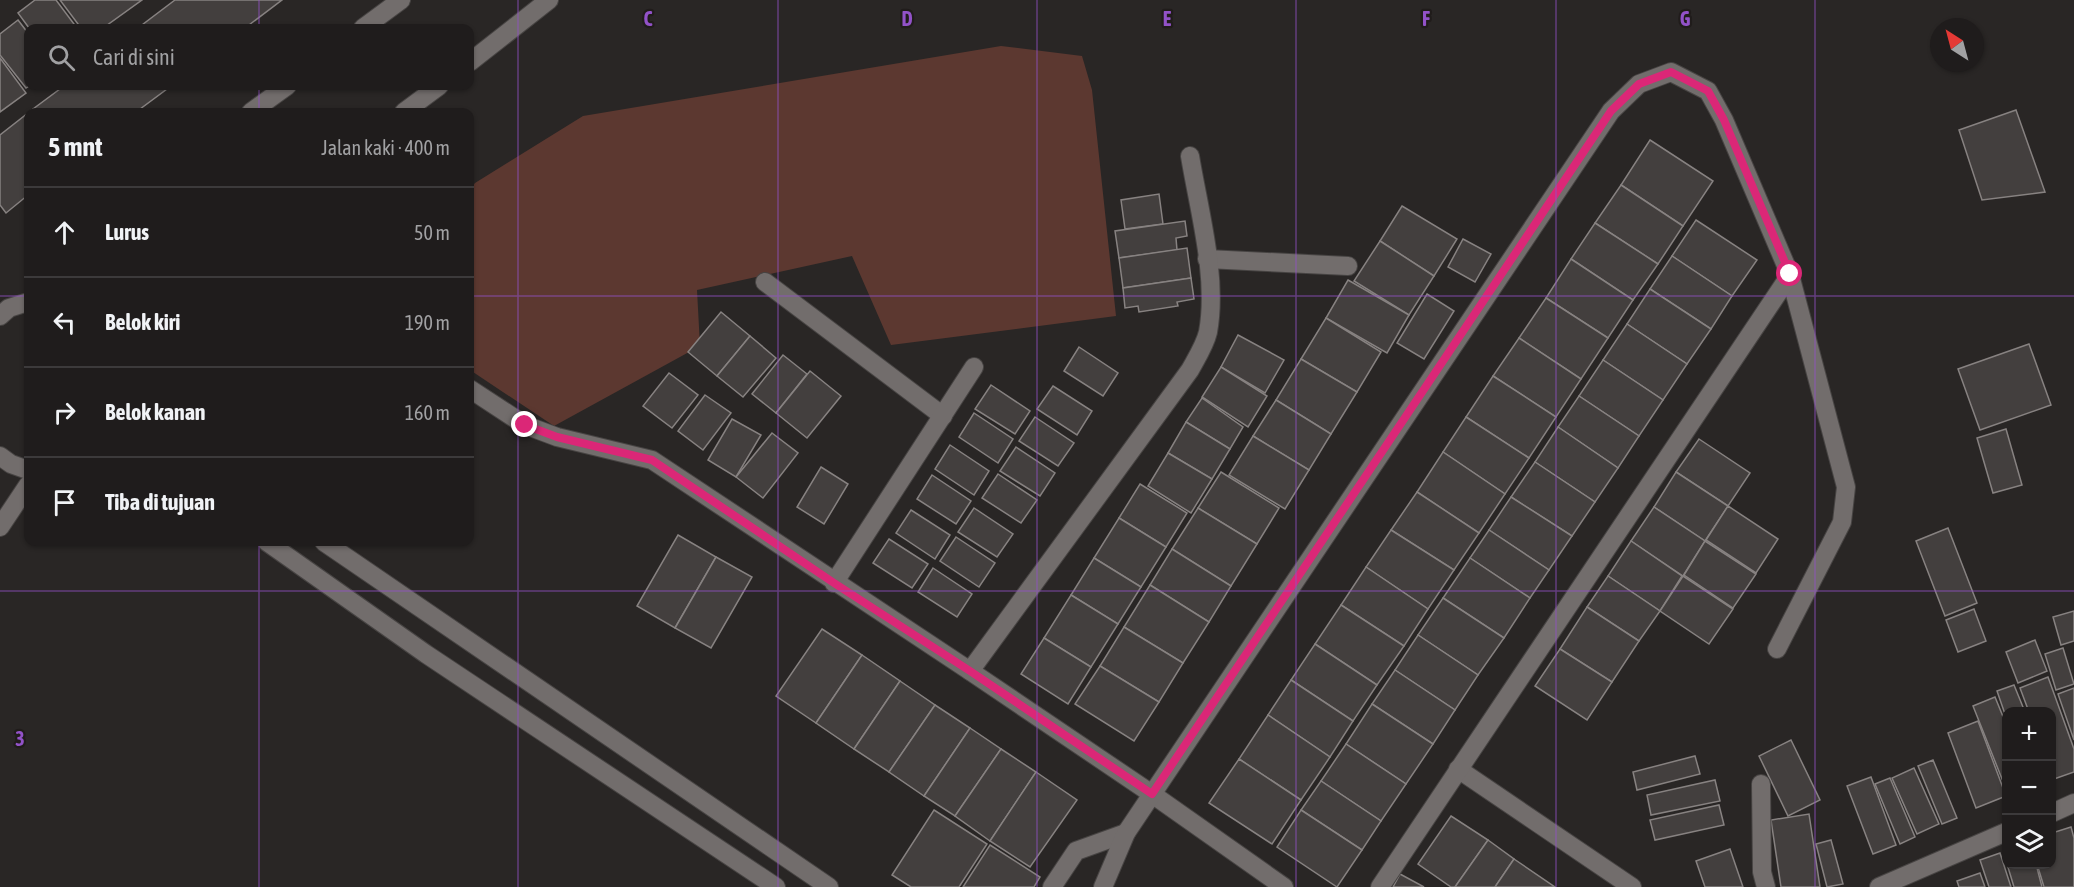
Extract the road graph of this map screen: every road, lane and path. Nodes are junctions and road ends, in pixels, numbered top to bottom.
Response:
1 (401, 0) edge
2 (549, 0) edge
3 (368, 24) edge
4 (474, 59) edge
5 (281, 90) edge
6 (434, 90) edge
7 (257, 108) edge
8 (409, 108) edge
9 (1190, 156) dead end
10 (1207, 259) junction
11 (1348, 266) dead end
12 (1790, 274) junction
13 (765, 282) dead end
14 (24, 303) edge
15 (0, 316) edge
16 (974, 367) dead end
17 (474, 392) edge
18 (943, 416) junction
19 (0, 456) edge
20 (24, 469) edge
21 (24, 491) edge
22 (0, 527) edge
23 (273, 546) edge
24 (330, 546) edge
25 (834, 583) junction
26 (1778, 649) dead end
27 (970, 671) junction
28 (1458, 769) junction
29 (1761, 784) dead end
30 (1152, 794) junction
31 (2074, 803) edge
32 (2056, 811) edge
33 (1126, 833) junction
34 (2002, 834) edge
35 (776, 887) edge
36 (829, 887) edge
37 (1052, 887) edge
38 (1104, 887) edge
39 (1284, 887) edge
40 (1380, 887) edge
41 (1632, 887) edge
42 (1766, 887) edge
43 (1879, 887) edge

1 - 3 street
2 - 4 street
5 - 7 street
6 - 8 street
9 - 10 street
10 - 11 street
10 - 27 street
12 - 26 street
12 - 28 street
12 - 30 street
13 - 18 street
14 - 15 street
16 - 18 street
17 - 25 street
18 - 25 street
19 - 20 street
21 - 22 street
23 - 35 street
24 - 36 street
25 - 27 street
27 - 30 street
28 - 40 street
28 - 41 street
29 - 42 street
30 - 33 street
30 - 39 street
31 - 32 street
33 - 37 street
33 - 38 street
34 - 43 street

